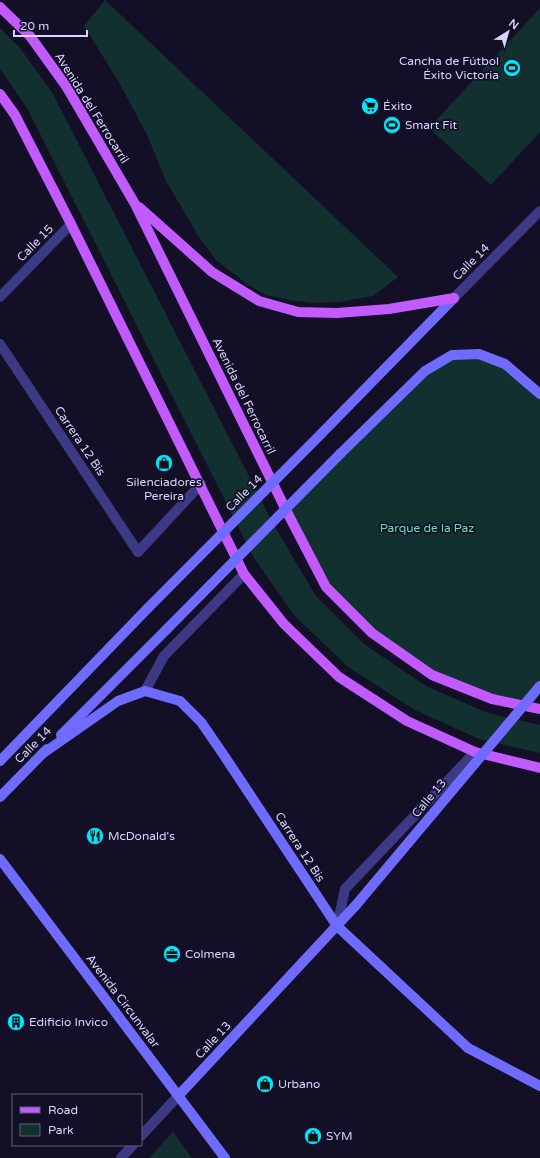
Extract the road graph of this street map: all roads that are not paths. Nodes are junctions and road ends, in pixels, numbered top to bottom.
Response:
1 (0, 7) edge
2 (0, 94) edge
3 (135, 204) junction
4 (540, 211) edge
5 (71, 224) junction
6 (0, 297) edge
7 (454, 298) junction
8 (0, 344) edge
9 (540, 394) edge
10 (200, 484) junction
11 (244, 574) junction
12 (540, 686) edge
13 (145, 691) junction
14 (540, 709) edge
15 (475, 752) junction
16 (42, 754) junction
17 (0, 761) edge
18 (540, 768) edge
19 (0, 797) edge
20 (0, 859) edge
21 (337, 926) junction
22 (540, 1086) edge
23 (179, 1095) junction
24 (142, 1135) edge
25 (132, 1146) edge
26 (121, 1158) edge
27 (225, 1158) edge

1 - 3 main road, Avenida del Ferrocarril
2 - 5 main road
3 - 7 main road
3 - 14 main road, Avenida del Ferrocarril
4 - 7 street, Calle 14
5 - 6 street, Calle 15
5 - 10 main road
7 - 17 main road, Calle 14, bridge
8 - 10 street, Carrera 12 Bis
9 - 16 main road, Calle 14, bridge
10 - 11 main road
11 - 13 street
11 - 15 main road
12 - 21 main road, Calle 13, bridge
13 - 16 main road
13 - 21 main road, Carrera 12 Bis
15 - 18 main road
15 - 21 street, Calle 13
16 - 19 main road, Calle 14
20 - 23 main road, Avenida Circunvalar
21 - 22 main road, Carrera 12 Bis
21 - 23 main road, Calle 13
23 - 24 street, Calle 13
23 - 27 main road, Avenida Circunvalar
25 - 26 street

